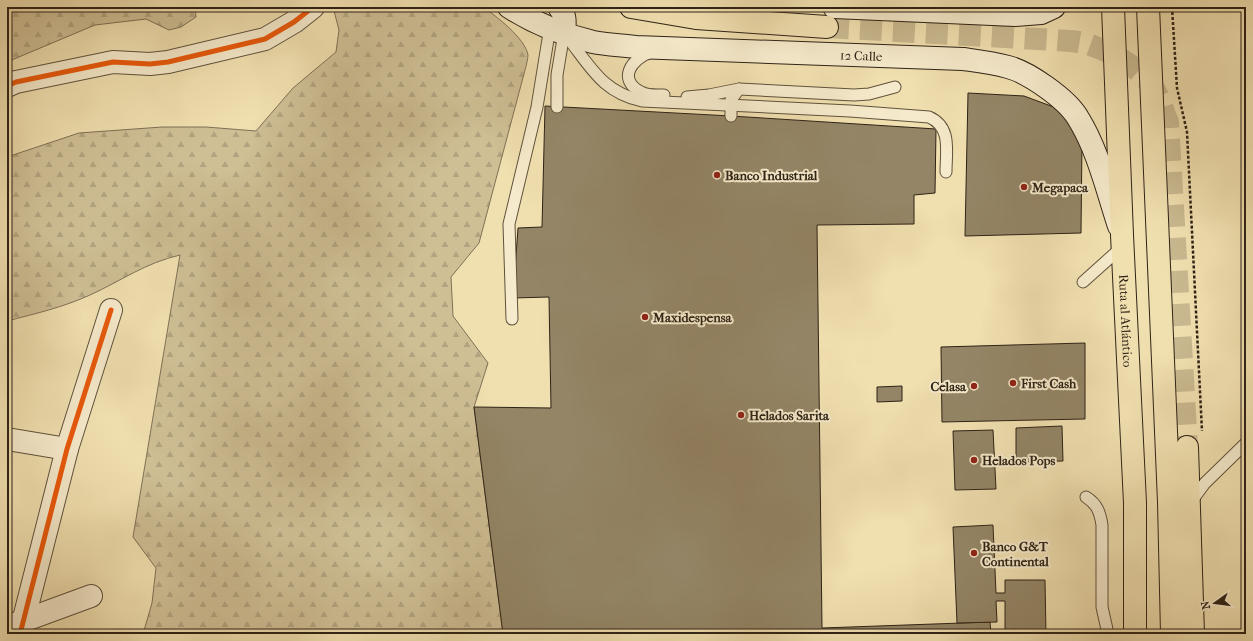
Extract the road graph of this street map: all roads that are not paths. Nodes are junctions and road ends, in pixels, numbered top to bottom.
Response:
1 (313, 7) edge
2 (509, 7) edge
3 (559, 7) edge
4 (631, 7) edge
5 (834, 7) edge
6 (1054, 7) edge
7 (1113, 7) edge
8 (1148, 7) edge
9 (827, 27) tunnel mouth
10 (557, 30) junction
11 (669, 48) junction
12 (7, 86) edge
13 (895, 86) dead end
14 (739, 89) junction
15 (558, 106) dead end
16 (730, 110) junction
17 (946, 172) dead end
18 (1122, 240) junction
19 (1083, 282) dead end
20 (111, 310) dead end
21 (512, 319) dead end
22 (7, 439) edge
23 (1194, 443) tunnel mouth
24 (1246, 443) edge
25 (67, 449) junction
26 (1086, 496) dead end
27 (1188, 505) junction
28 (91, 596) dead end
29 (16, 628) edge
30 (1108, 634) edge
31 (1135, 634) edge
32 (1172, 634) edge
33 (1193, 634) edge

1 - 12 main road
2 - 10 main road, 12 Calle
3 - 10 main road
4 - 9 highway
5 - 6 main road
7 - 18 highway, Ruta al Atlántico
8 - 32 highway
10 - 11 main road, 12 Calle
10 - 15 lane
10 - 16 lane
10 - 21 lane
11 - 14 lane
11 - 18 main road, 12 Calle
13 - 14 lane
14 - 16 lane
16 - 17 lane
18 - 19 lane
18 - 31 highway, Ruta al Atlántico
20 - 25 main road
22 - 25 main road
23 - 27 highway
24 - 27 lane
25 - 29 main road
26 - 30 lane
27 - 33 highway
28 - 29 main road

